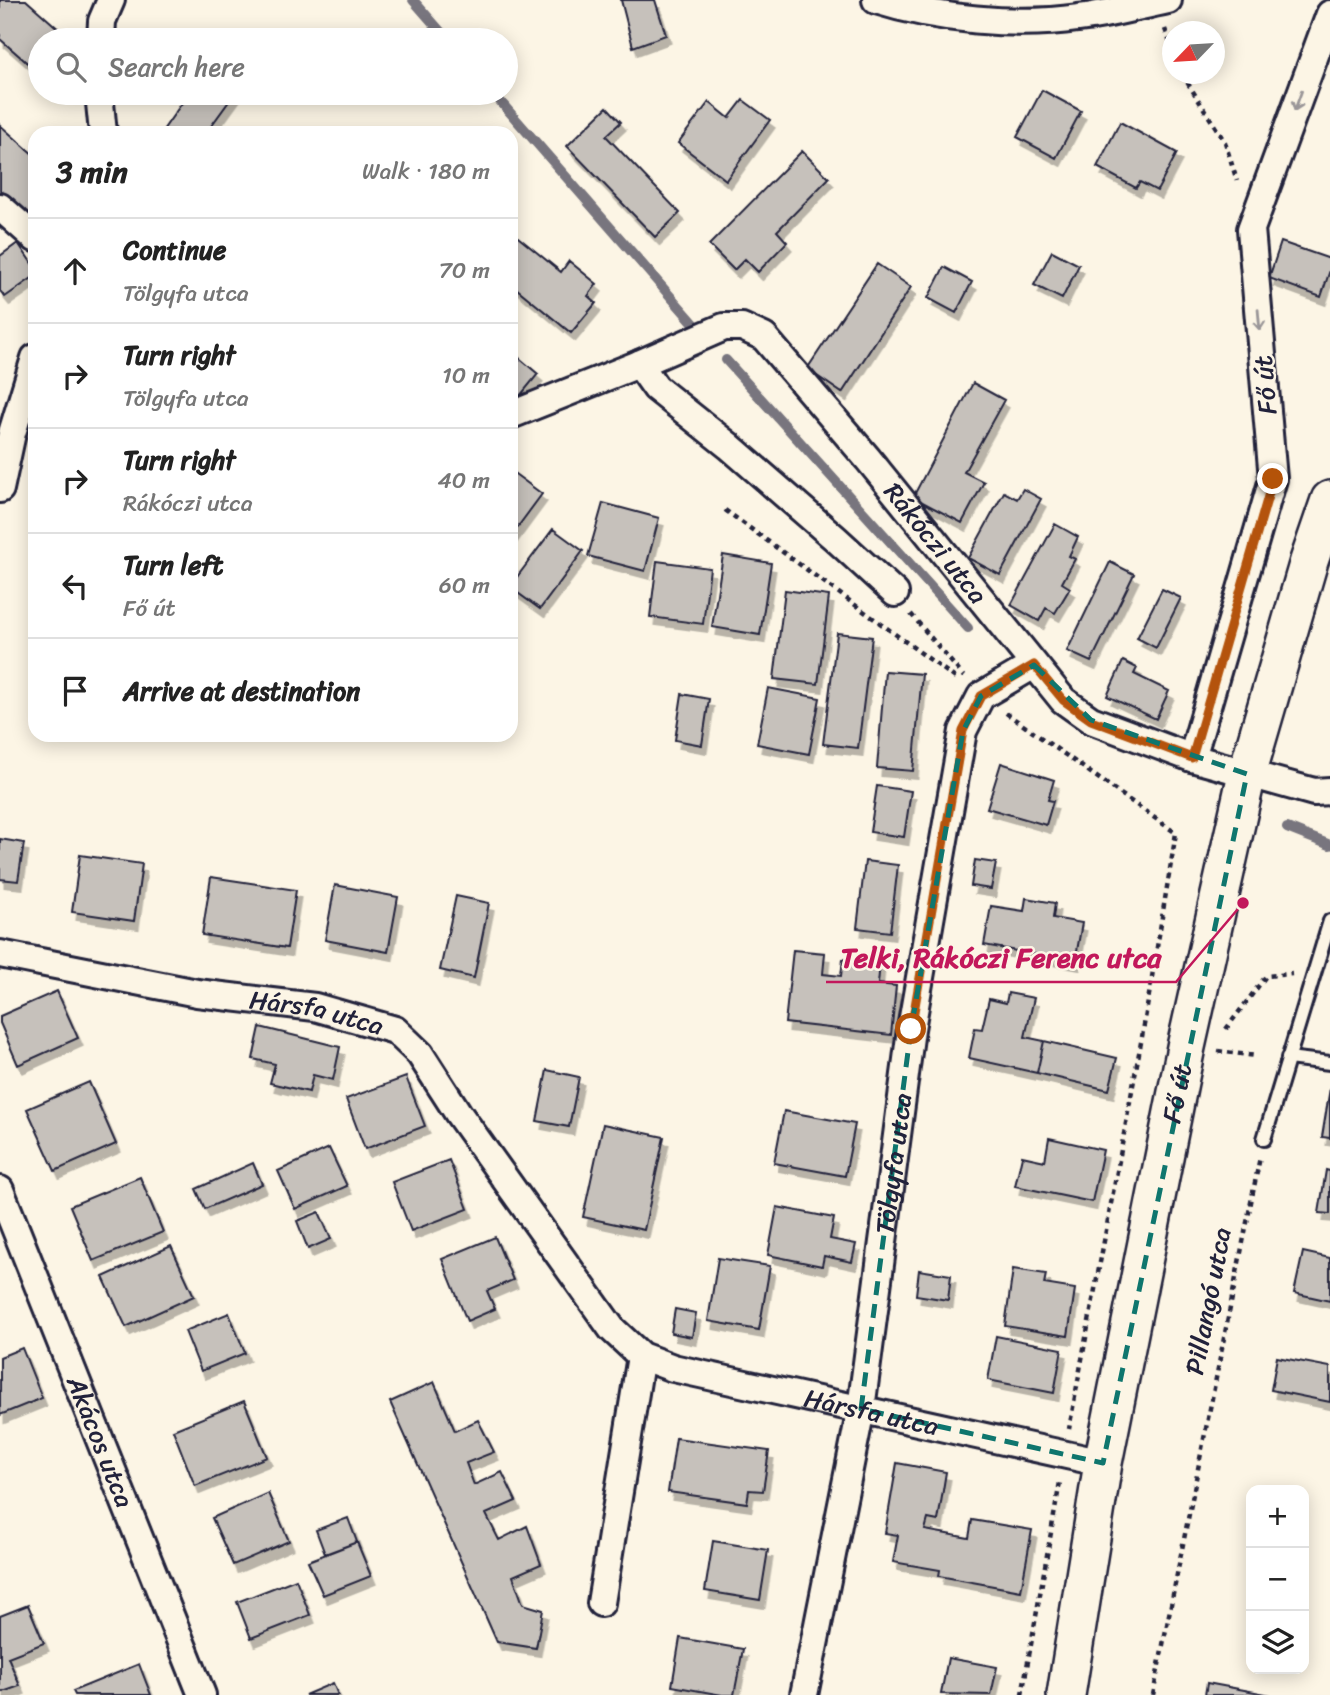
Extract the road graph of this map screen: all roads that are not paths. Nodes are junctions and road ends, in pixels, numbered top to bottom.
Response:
1 (111, 0) edge
2 (876, 0) edge
3 (1168, 0) edge
4 (1330, 14) edge
5 (102, 28) edge
6 (100, 105) edge
7 (102, 126) edge
8 (0, 206) edge
9 (28, 232) edge
10 (639, 364) junction
11 (28, 381) edge
12 (518, 412) edge
13 (0, 489) edge
14 (1330, 500) edge
15 (895, 593) road end
16 (1034, 665) junction
17 (1192, 758) junction
18 (1247, 774) junction
19 (1325, 797) edge
20 (1330, 921) edge
21 (0, 954) edge
22 (1288, 1058) junction
23 (1330, 1063) edge
24 (1264, 1139) road end
25 (0, 1190) edge
26 (641, 1356) junction
27 (861, 1409) junction
28 (1103, 1463) junction
29 (601, 1604) dead end
30 (202, 1695) edge
31 (804, 1695) edge
32 (1066, 1695) edge

1 - 5 street
2 - 3 street
4 -> 17 street, Fő út
6 - 7 street
8 - 9 street
10 - 12 street, Rákóczi utca
10 - 15 street
10 - 16 street, Rákóczi utca
11 - 13 street
14 - 18 main road, Fő út
16 - 17 street, Rákóczi utca
16 - 27 street, Tölgyfa utca
17 - 18 street, Rákóczi utca
18 - 19 street, Rákóczi utca
18 - 28 main road, Fő út
20 - 22 lane
21 - 26 street, Hársfa utca
22 - 23 lane
22 - 24 lane
25 - 30 street, Akácos utca
26 - 27 street, Hársfa utca
26 - 29 street
27 - 28 street, Hársfa utca
27 - 31 street, Tölgyfa utca
28 - 32 main road, Fő út

